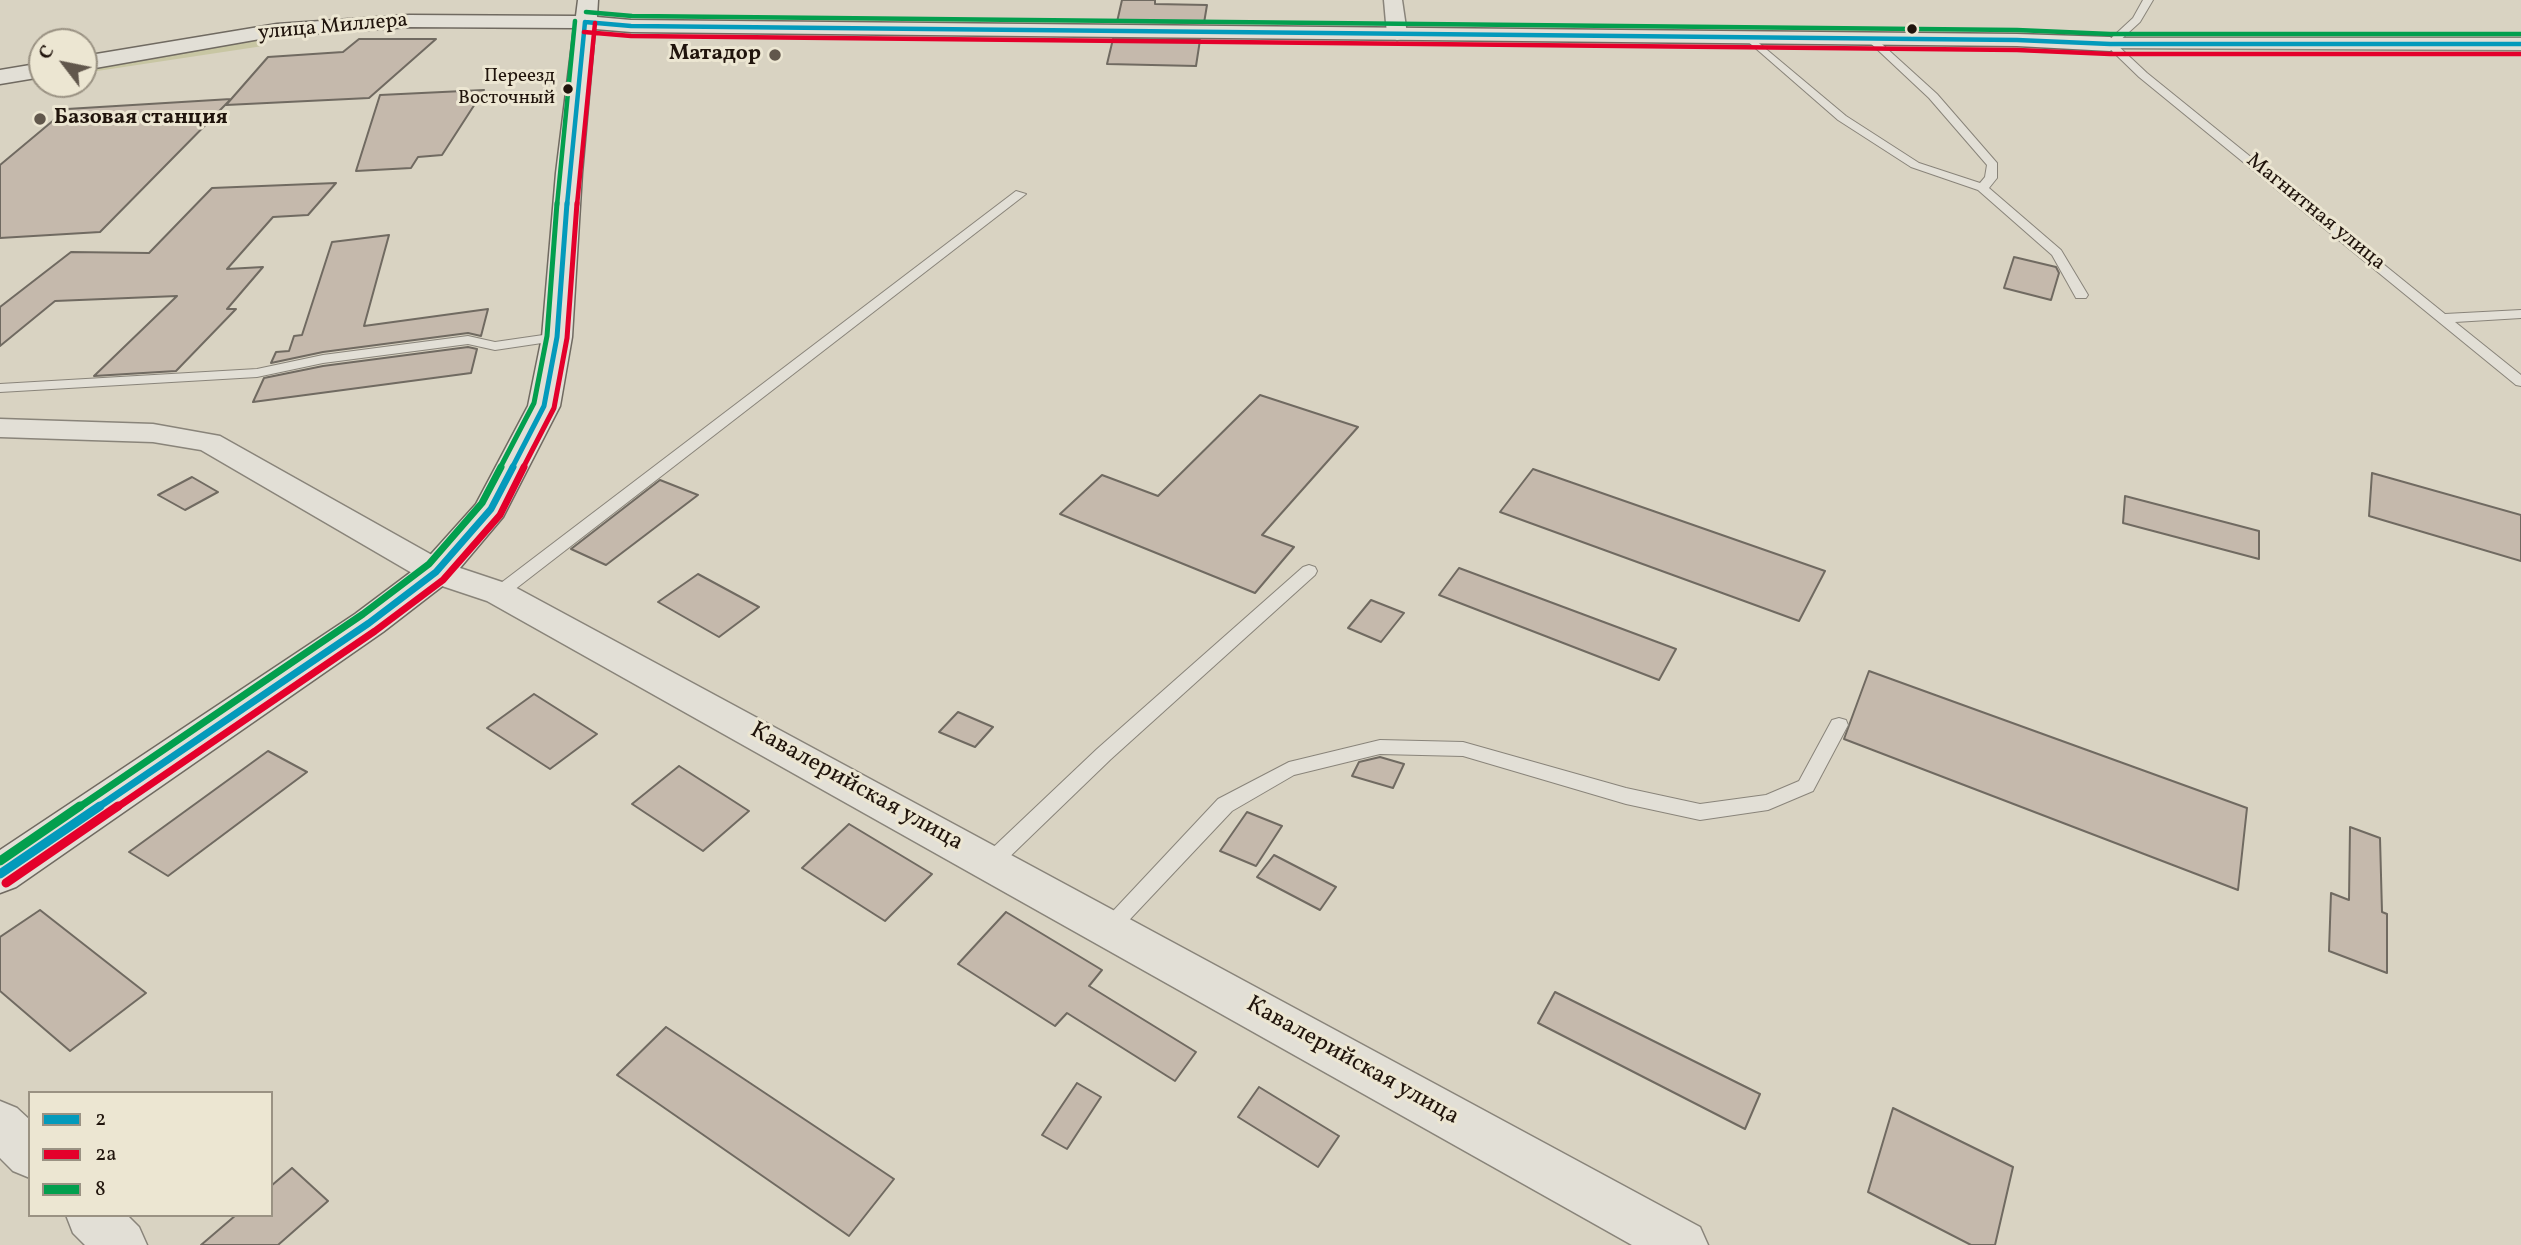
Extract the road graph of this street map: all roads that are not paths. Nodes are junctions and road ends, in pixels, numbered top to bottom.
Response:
1 (1393, 0) edge
2 (2148, 0) edge
3 (587, 11) edge
4 (1397, 34) junction
5 (1748, 37) junction
6 (1871, 38) junction
7 (2110, 44) junction
8 (2521, 44) edge
9 (98, 60) edge
10 (28, 72) edge
11 (0, 77) edge
12 (1982, 188) junction
13 (1020, 194) dead end
14 (2081, 295) dead end
15 (2521, 314) edge
16 (2445, 318) junction
17 (557, 337) junction
18 (2521, 382) edge
19 (0, 388) edge
20 (0, 428) edge
21 (436, 572) junction
22 (1309, 572) dead end
23 (499, 593) junction
24 (1839, 724) dead end
25 (991, 862) junction
26 (0, 874) edge
27 (1109, 928) junction
28 (0, 1124) edge
29 (28, 1152) edge
30 (93, 1217) edge
31 (121, 1245) edge
32 (1682, 1245) edge

1 - 4 street
2 - 7 lane
3 - 4 main road, улица Миллера
3 - 9 main road, улица Миллера
3 - 17 main road
4 - 5 main road, улица Миллера
5 - 6 main road, улица Миллера
5 - 12 lane
6 - 7 main road, улица Миллера
6 - 12 lane
7 - 8 street
7 - 16 lane, Магнитная улица
10 - 11 main road
12 - 14 lane
13 - 23 lane
15 - 16 lane
16 - 18 lane, Магнитная улица
17 - 19 lane
17 - 21 main road
20 - 21 street, Кавалерийская улица
21 - 23 street, Кавалерийская улица
21 - 26 main road
22 - 25 lane
23 - 25 street, Кавалерийская улица
24 - 27 lane
25 - 27 street, Кавалерийская улица
27 - 32 street, Кавалерийская улица
28 - 29 street
30 - 31 street

